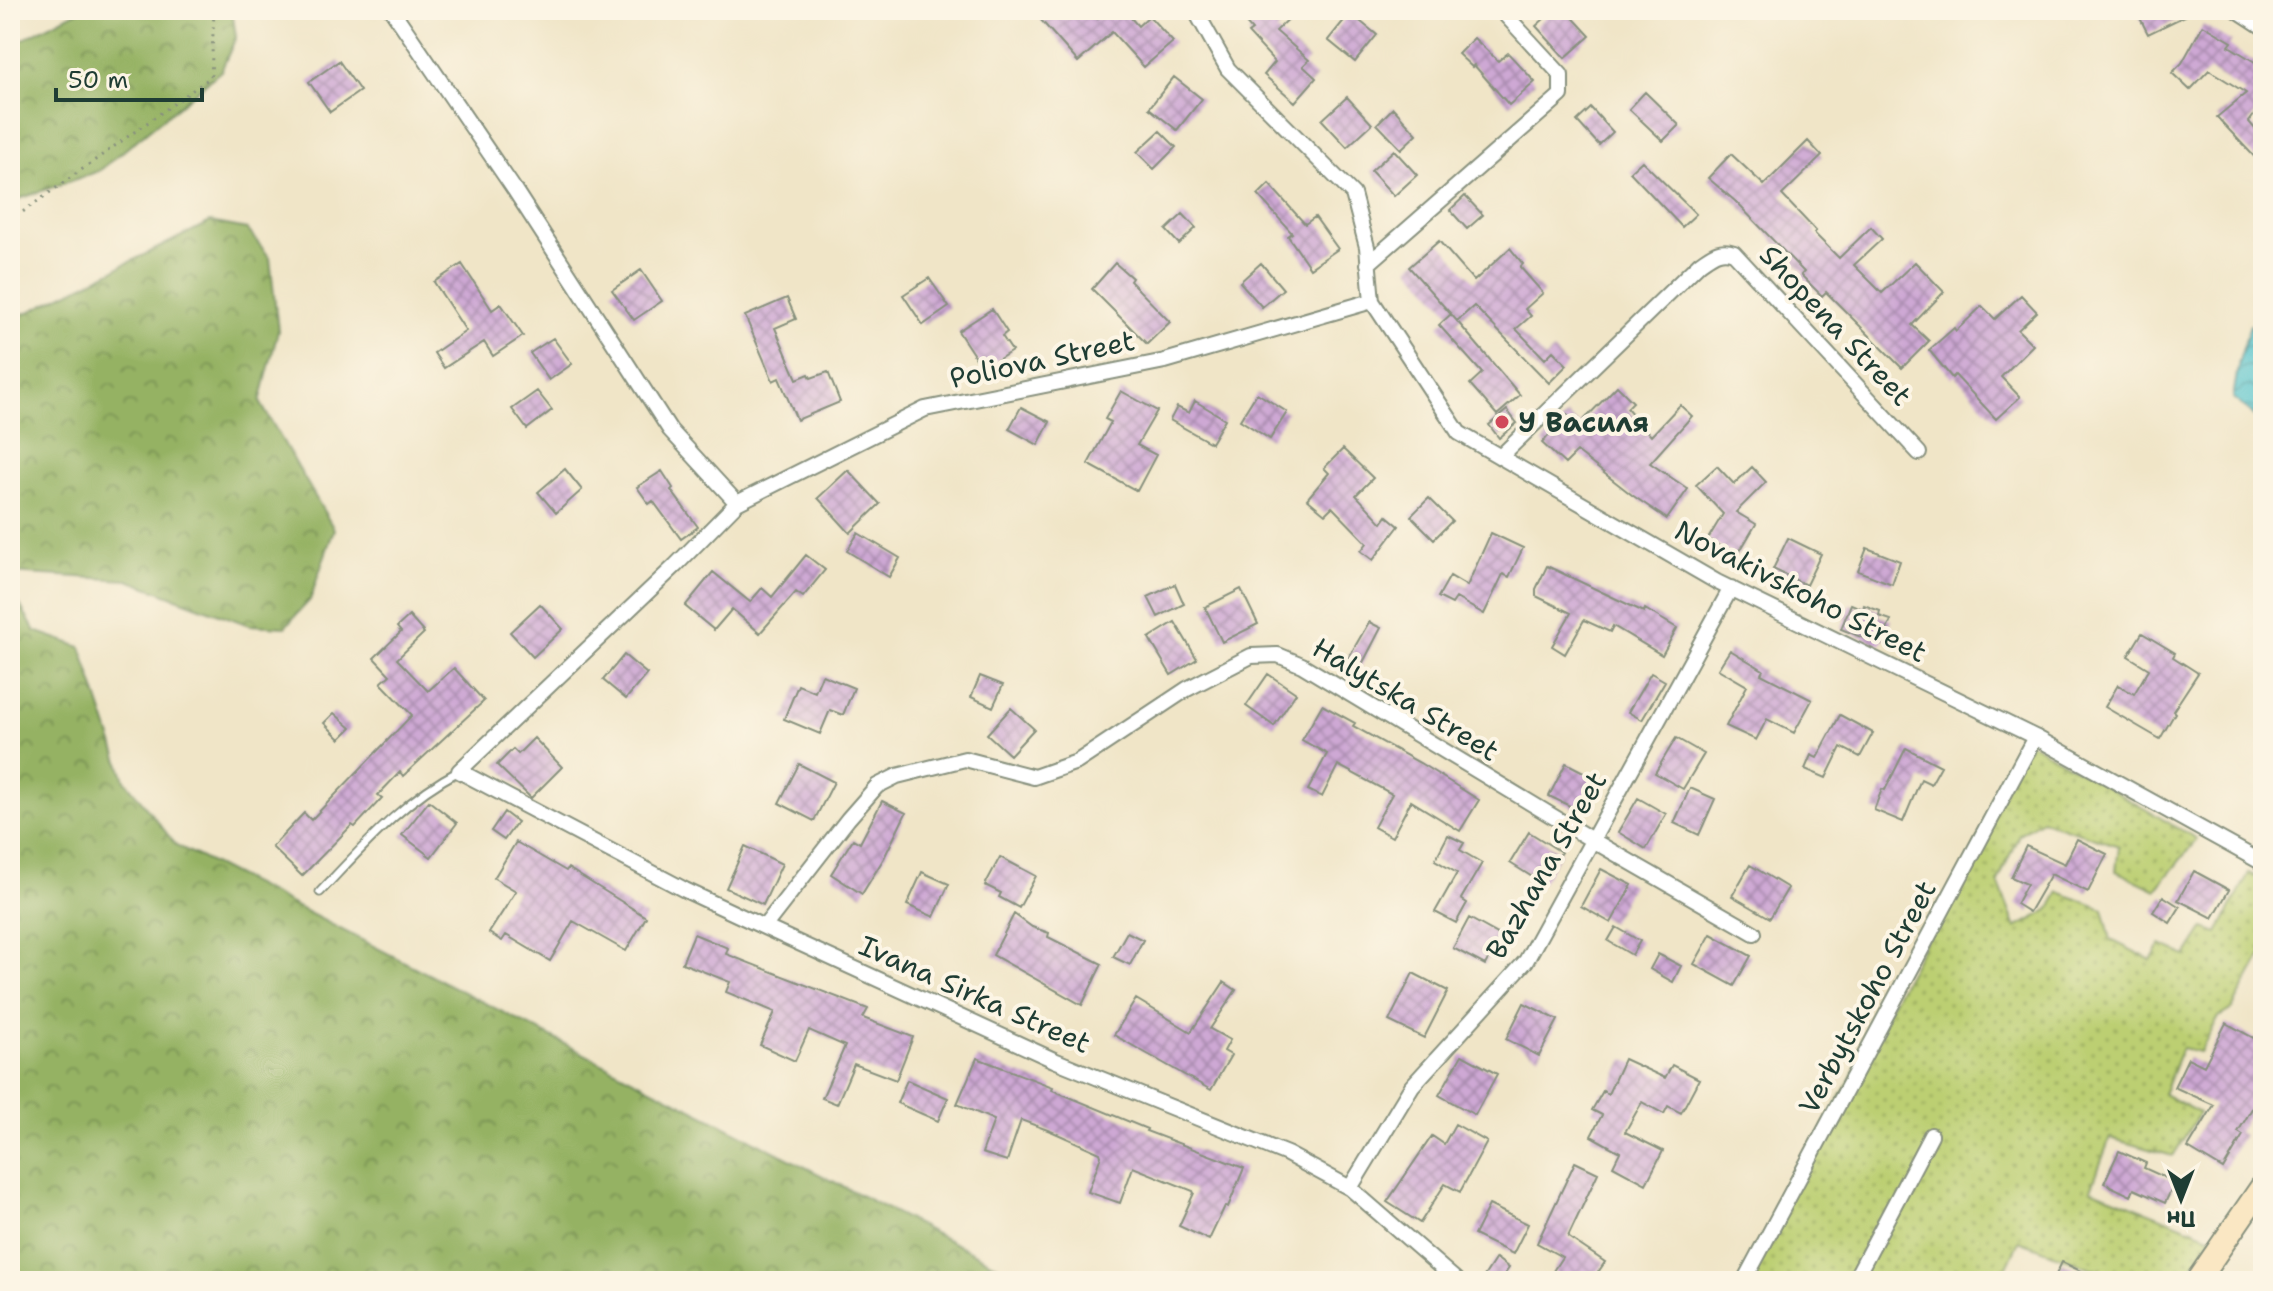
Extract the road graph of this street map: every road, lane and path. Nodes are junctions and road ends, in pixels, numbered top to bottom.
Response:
1 (214, 10) edge
2 (392, 10) edge
3 (1195, 10) edge
4 (1501, 10) edge
5 (2237, 10) edge
6 (2263, 27) edge
7 (10, 221) edge
8 (1368, 264) junction
9 (1372, 301) junction
10 (1919, 453) dead end
11 (1500, 457) junction
12 (737, 503) junction
13 (1731, 588) junction
14 (2035, 737) junction
15 (459, 771) junction
16 (1592, 840) junction
17 (2263, 863) edge
18 (320, 892) dead end
19 (764, 927) junction
20 (1754, 933) dead end
21 (1931, 1135) dead end
22 (2263, 1185) edge
23 (1350, 1188) junction
24 (1457, 1281) edge
25 (1744, 1281) edge
26 (1854, 1281) edge
27 (2197, 1281) edge

1 - 7 path
2 - 12 street
3 - 8 street
4 - 8 street
5 - 6 street
8 - 9 street
9 - 11 street, Novakivskoho Street
9 - 12 street, Poliova Street
10 - 11 street, Shopena Street
11 - 13 street, Novakivskoho Street
12 - 15 street, Poliova Street
13 - 14 street, Novakivskoho Street
13 - 16 street, Bazhana Street
14 - 17 street, Novakivskoho Street
14 - 25 street, Verbytskoho Street
15 - 18 lane
15 - 19 street, Ivana Sirka Street
16 - 19 street, Halytska Street
16 - 20 street, Halytska Street
16 - 23 street, Bazhana Street
19 - 23 street, Ivana Sirka Street
21 - 26 street
22 - 27 street
23 - 24 street, Ivana Sirka Street

